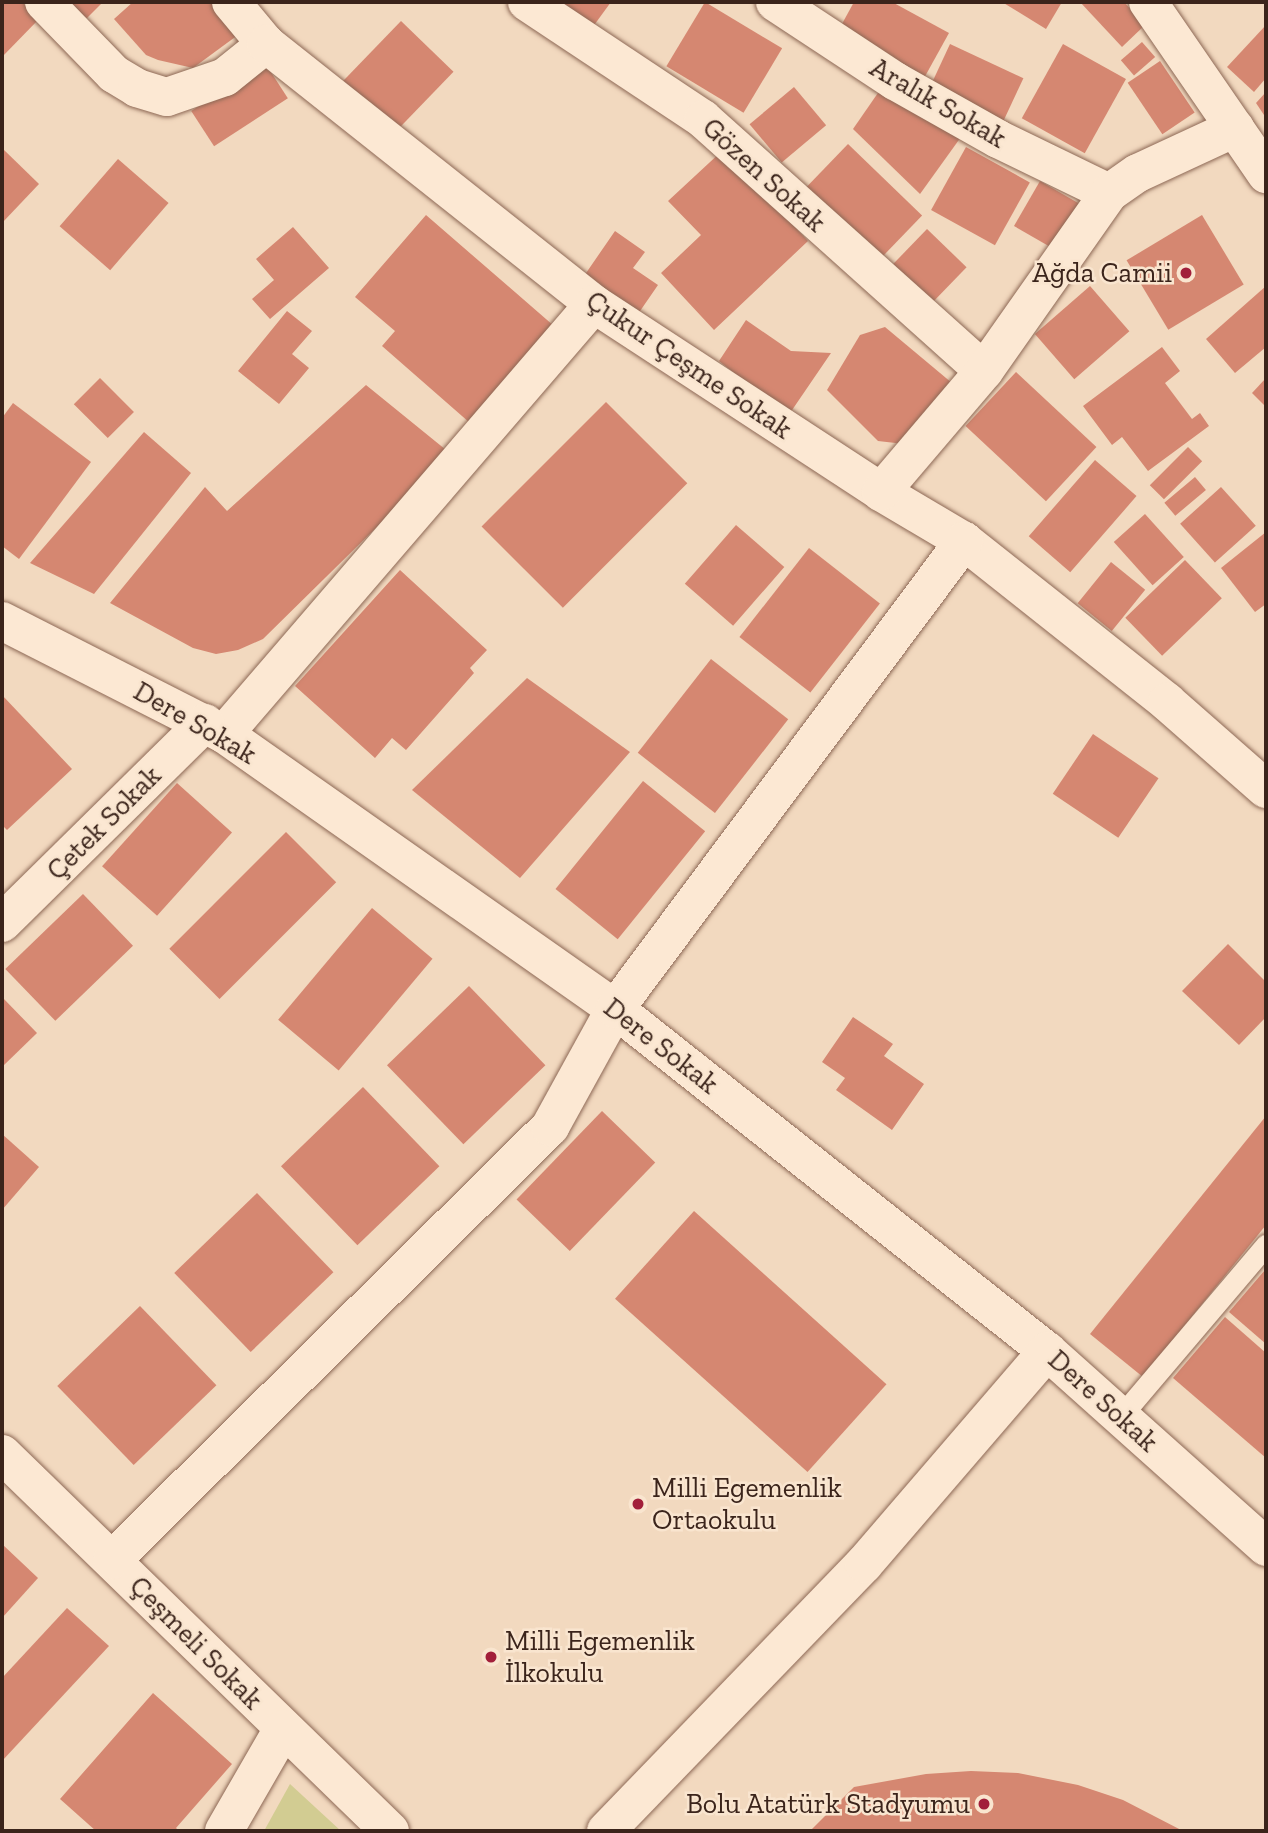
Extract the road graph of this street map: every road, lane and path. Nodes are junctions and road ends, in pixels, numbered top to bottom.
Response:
1 (44, 2) edge
2 (231, 2) edge
3 (527, 2) edge
4 (775, 2) edge
5 (1148, 2) edge
6 (266, 44) junction
7 (1235, 128) junction
8 (1266, 174) edge
9 (1109, 193) junction
10 (594, 304) junction
11 (984, 371) junction
12 (881, 492) junction
13 (964, 541) junction
14 (2, 621) edge
15 (215, 728) junction
16 (1266, 789) edge
17 (2, 923) edge
18 (615, 1009) junction
19 (1266, 1245) edge
20 (1047, 1351) junction
21 (1120, 1417) junction
22 (2, 1454) edge
23 (1266, 1547) edge
24 (112, 1560) junction
25 (283, 1729) junction
26 (224, 1831) edge
27 (390, 1831) edge
28 (606, 1831) edge

1 - 6 street
2 - 6 street, Çukur Çeşme Sokak
3 - 11 street, Gözen Sokak
4 - 9 street, Aralık Sokak
5 - 7 street
6 - 10 street, Çukur Çeşme Sokak
7 - 8 street
7 - 9 street
9 - 11 street
10 - 12 street, Çukur Çeşme Sokak
10 - 15 street, Çetek Sokak
11 - 12 street
12 - 13 street, Çukur Çeşme Sokak
13 - 16 street, Çukur Çeşme Sokak
13 - 18 street
14 - 15 street, Dere Sokak
15 - 17 street, Çetek Sokak
15 - 18 street, Dere Sokak
18 - 20 street, Dere Sokak
18 - 24 street
19 - 21 lane
20 - 21 street, Dere Sokak
20 - 28 street
21 - 23 street, Dere Sokak
22 - 24 street, Çeşmeli Sokak
24 - 25 street, Çeşmeli Sokak
25 - 26 street
25 - 27 street, Çeşmeli Sokak

